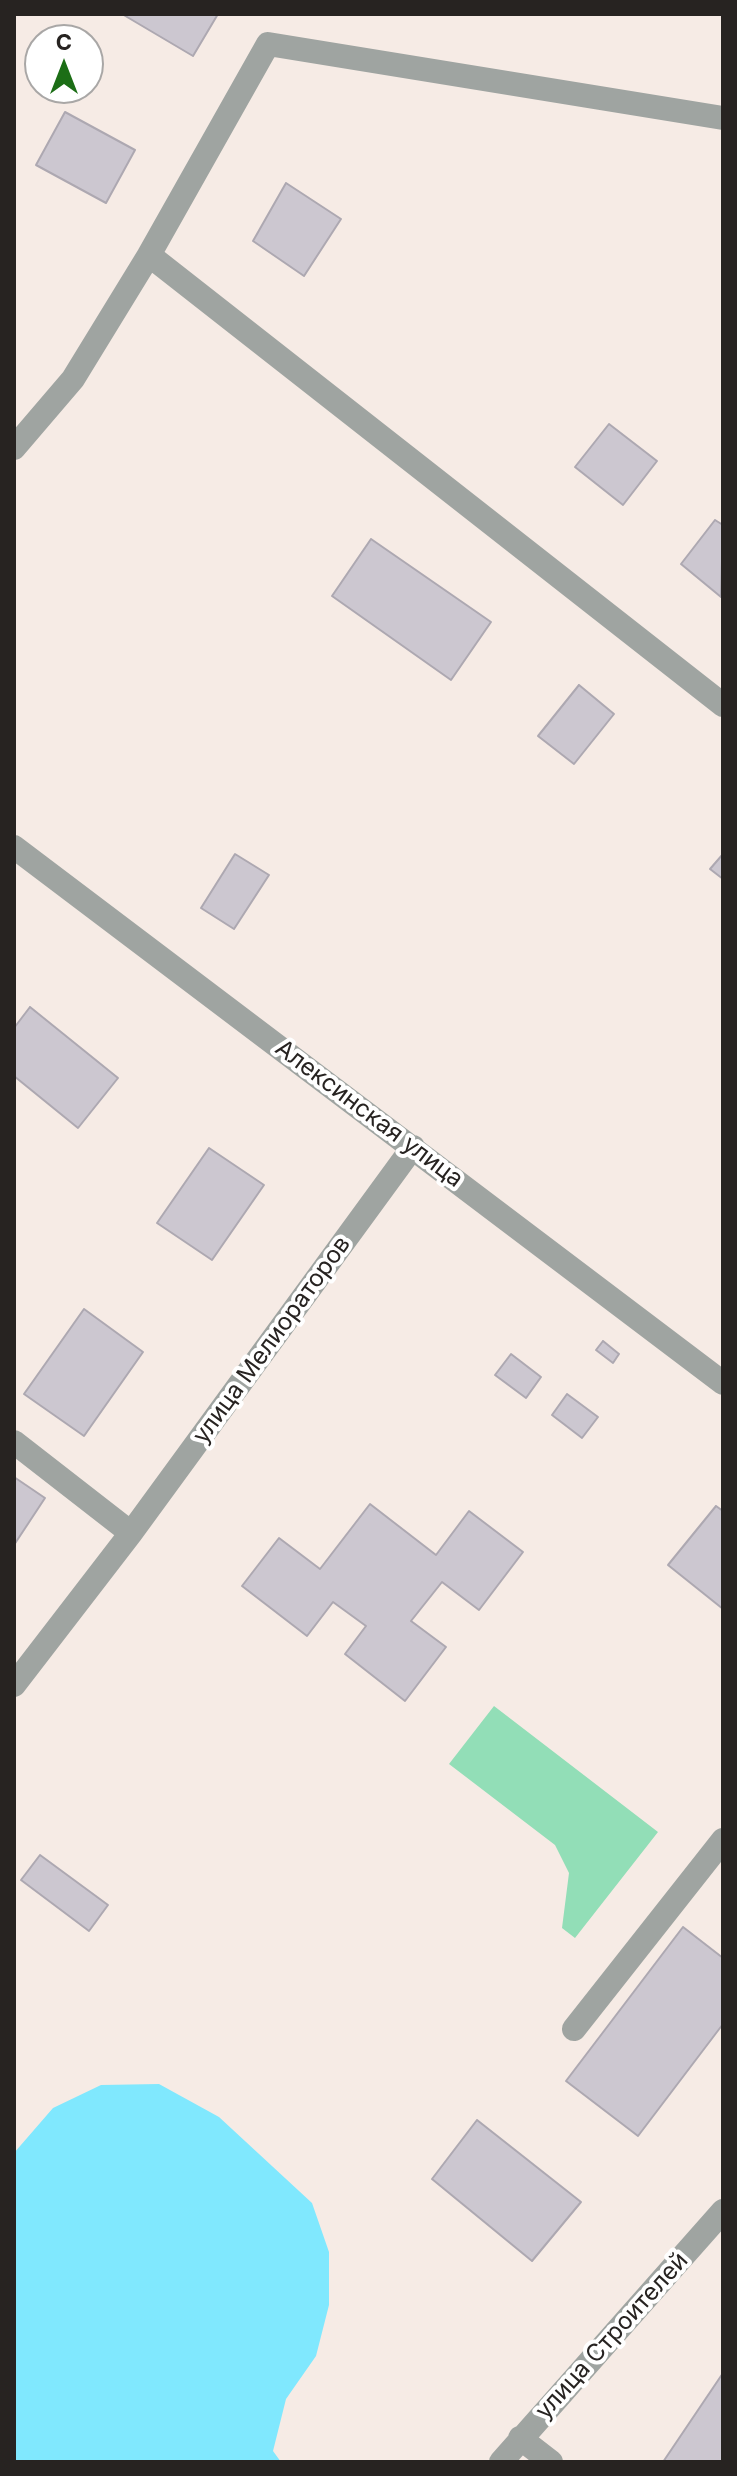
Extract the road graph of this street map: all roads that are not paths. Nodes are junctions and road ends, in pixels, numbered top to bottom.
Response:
1 (723, 118) edge
2 (149, 255) junction
3 (14, 448) edge
4 (723, 705) edge
5 (14, 847) edge
6 (413, 1147) junction
7 (723, 1383) edge
8 (14, 1442) edge
9 (131, 1533) junction
10 (14, 1685) edge
11 (723, 1840) edge
12 (574, 2029) dead end
13 (723, 2211) edge
14 (520, 2438) junction
15 (501, 2462) edge
16 (551, 2462) edge

1 - 2 street
2 - 3 street
2 - 4 street
5 - 6 street, Алексинская улица
6 - 7 street, Алексинская улица
6 - 9 street, улица Мелиораторов
8 - 9 street
9 - 10 street, улица Мелиораторов
11 - 12 street
13 - 14 street, улица Строителей
14 - 15 street, улица Строителей
14 - 16 street

